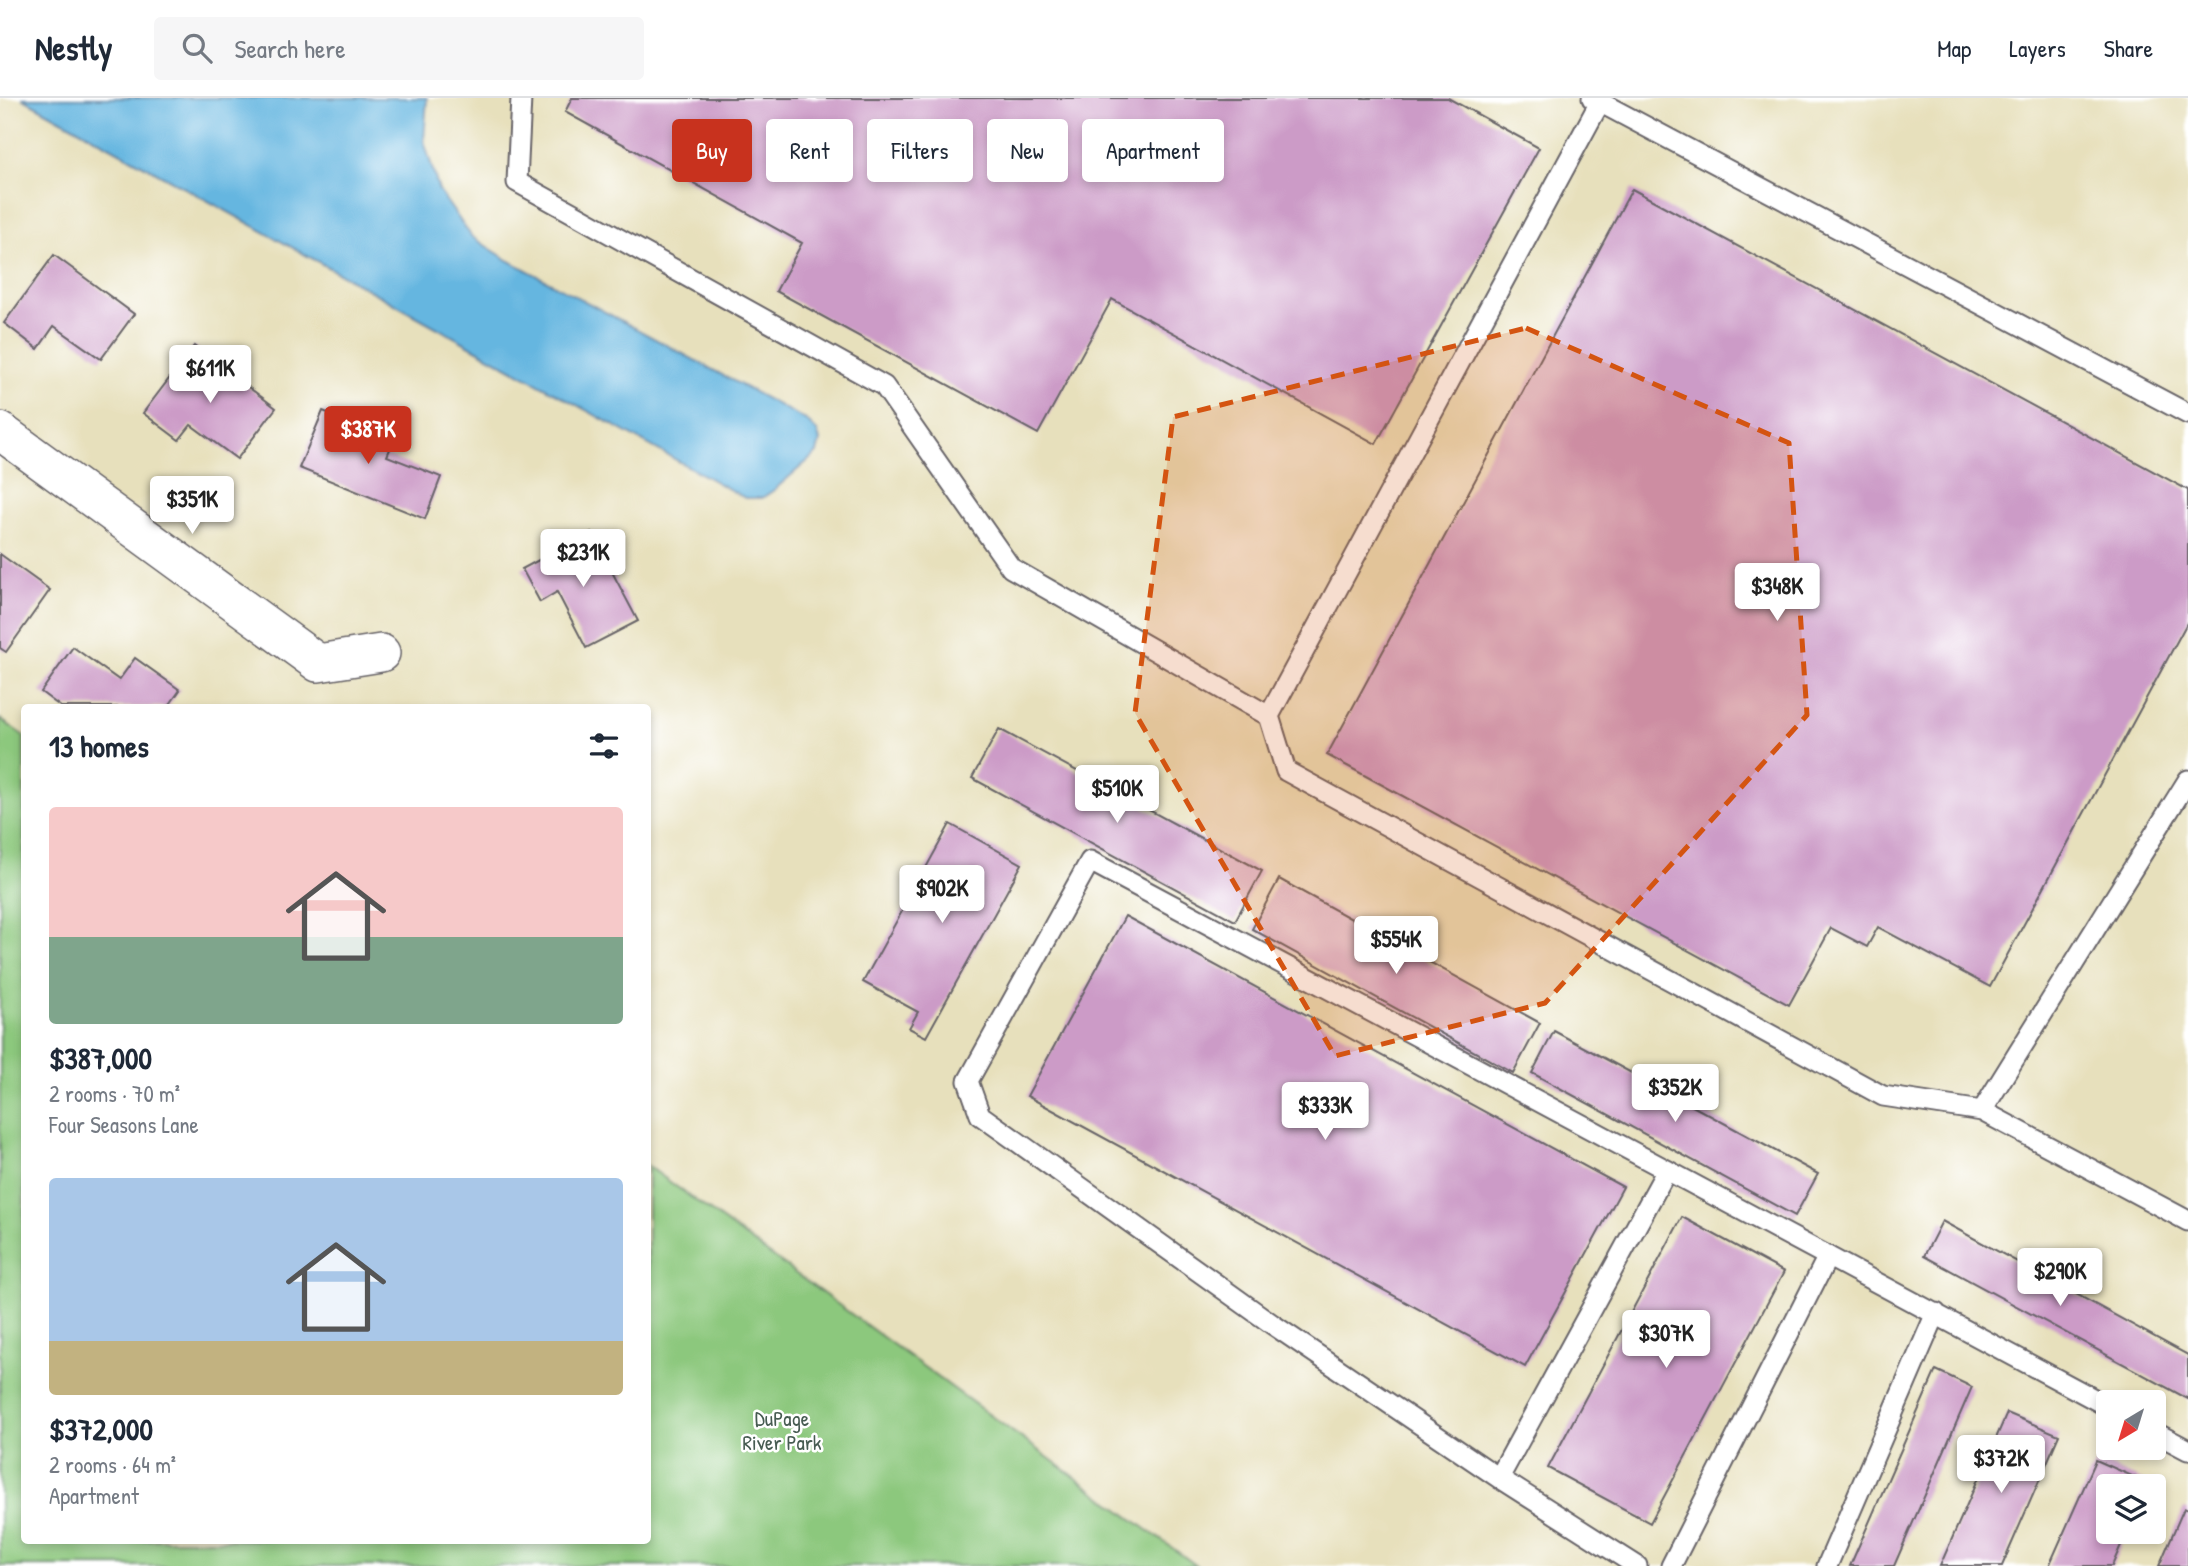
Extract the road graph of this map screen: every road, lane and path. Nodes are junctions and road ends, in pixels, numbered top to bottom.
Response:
1 (521, 98) edge
2 (1596, 100) edge
3 (2188, 414) edge
4 (0, 431) edge
5 (381, 653) dead end
6 (1269, 716) junction
7 (2188, 780) edge
8 (1982, 1111) junction
9 (1667, 1170) junction
10 (2188, 1221) edge
11 (1828, 1256) junction
12 (1936, 1313) junction
13 (2096, 1400) edge
14 (2166, 1438) edge
15 (2188, 1450) edge
16 (1499, 1478) junction
17 (1637, 1566) edge
18 (1671, 1566) edge
19 (1827, 1566) edge

1 - 6 lane
2 - 3 lane
2 - 6 lane
4 - 5 street
6 - 8 lane
7 - 8 lane
8 - 10 lane
9 - 11 lane
9 - 16 lane
9 - 16 lane
11 - 12 lane
11 - 18 lane
12 - 13 lane
12 - 19 lane
14 - 15 lane
16 - 17 lane

